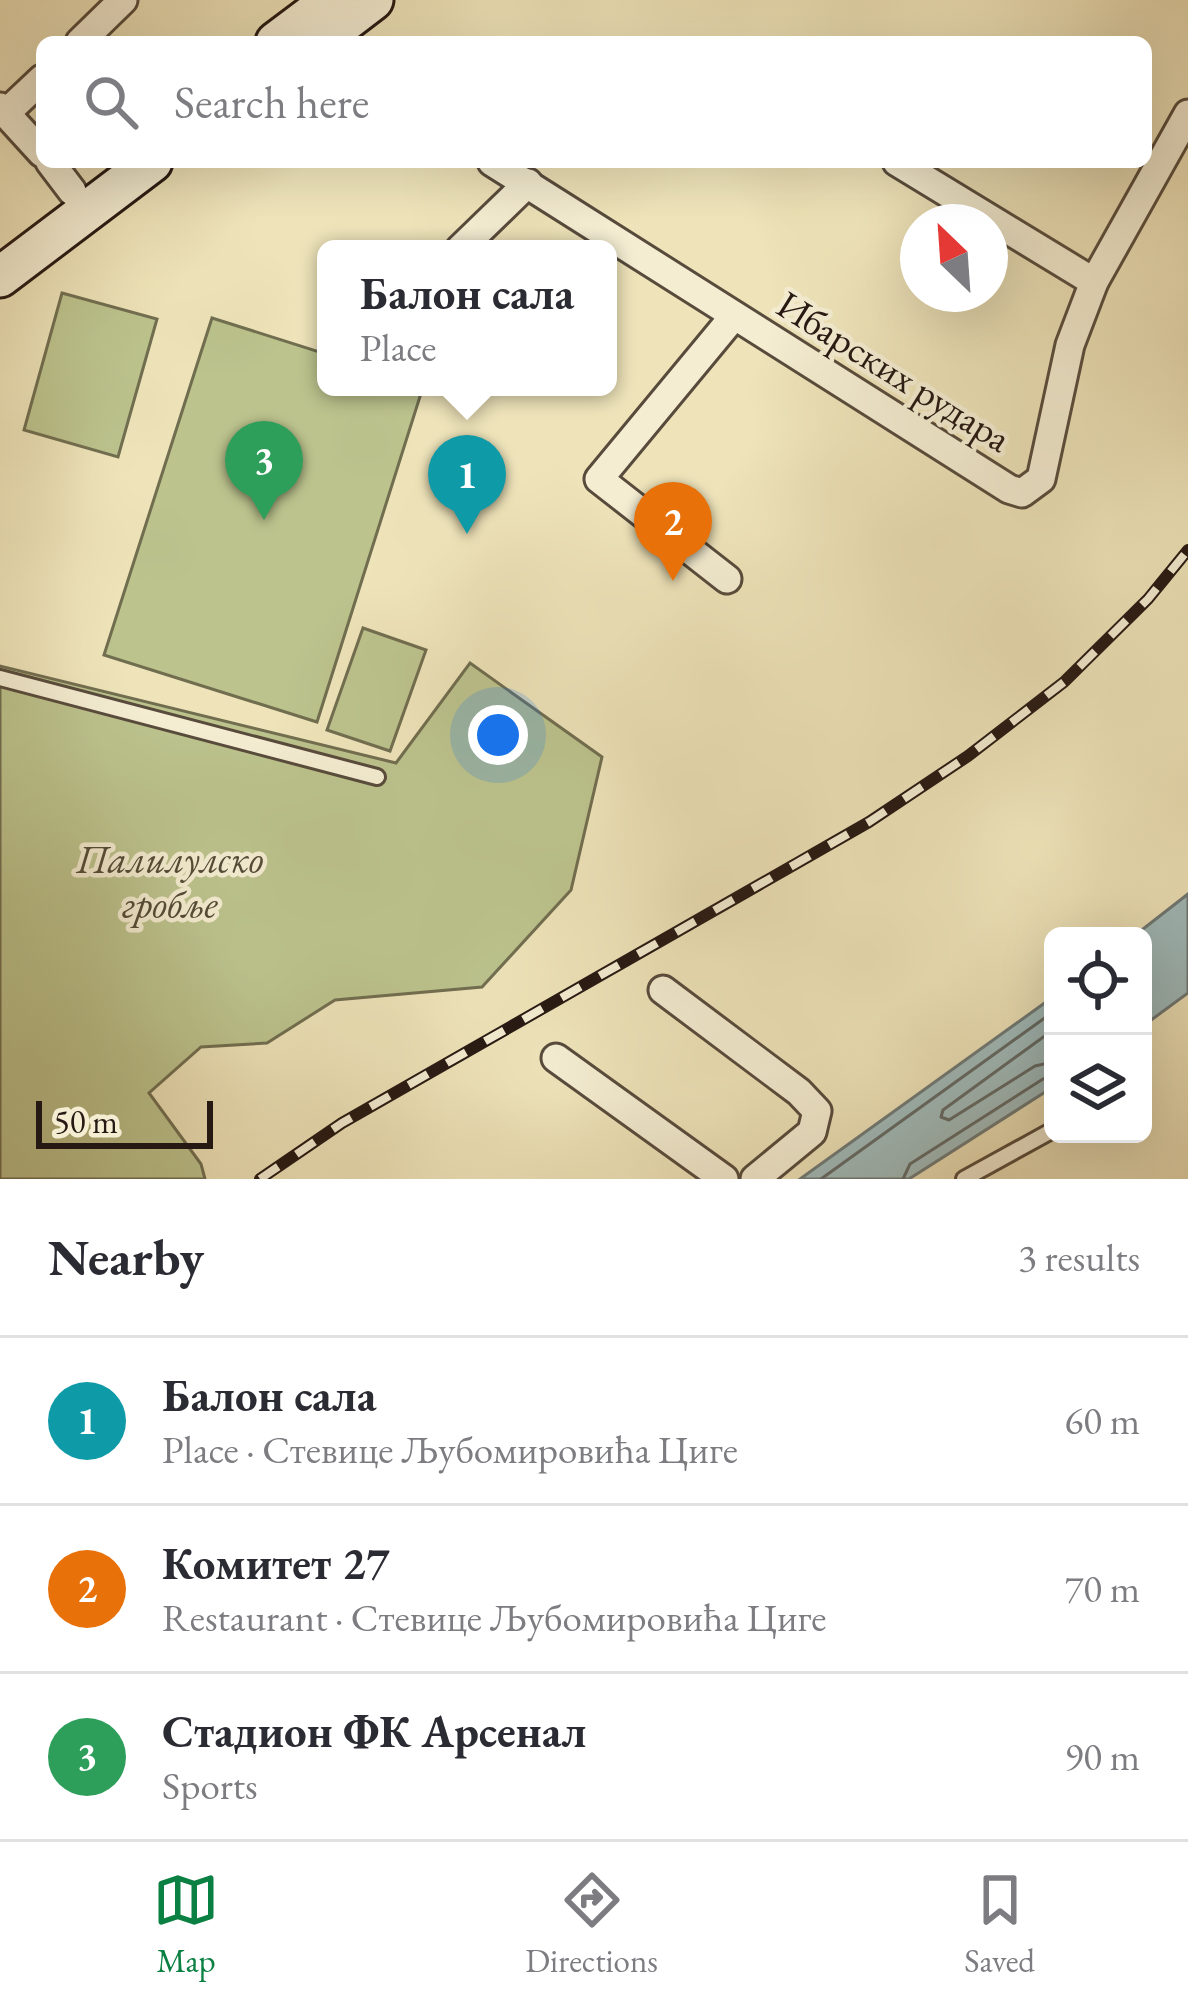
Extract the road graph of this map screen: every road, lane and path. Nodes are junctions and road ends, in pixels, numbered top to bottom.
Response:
1 (123, 0) edge
2 (332, 0) edge
3 (374, 0) edge
4 (86, 36) edge
5 (284, 36) edge
6 (326, 36) edge
7 (36, 84) edge
8 (3, 110) edge
9 (1188, 114) edge
10 (36, 147) edge
11 (91, 168) edge
12 (144, 168) edge
13 (503, 168) edge
14 (907, 168) edge
15 (61, 177) edge
16 (528, 183) junction
17 (469, 240) edge
18 (616, 240) edge
19 (617, 240) edge
20 (0, 247) edge
21 (0, 277) edge
22 (1094, 282) junction
23 (734, 316) junction
24 (727, 579) dead end
25 (0, 678) edge
26 (377, 777) dead end
27 (663, 990) dead end
28 (556, 1058) dead end
29 (1044, 1135) edge
30 (724, 1179) edge
31 (755, 1179) edge
32 (964, 1179) edge

1 - 4 street
2 - 5 main road
3 - 6 main road
7 - 8 street
8 - 10 street
9 - 22 street, Ибарских рудара
11 - 15 main road
12 - 21 main road
13 - 16 street, Ибарских рудара
14 - 22 street
15 - 20 main road
16 - 17 street
16 - 18 street, Ибарских рудара
19 - 23 street, Ибарских рудара
22 - 23 street, Ибарских рудара
23 - 24 street
25 - 26 lane
27 - 31 street
28 - 30 street
29 - 32 lane

